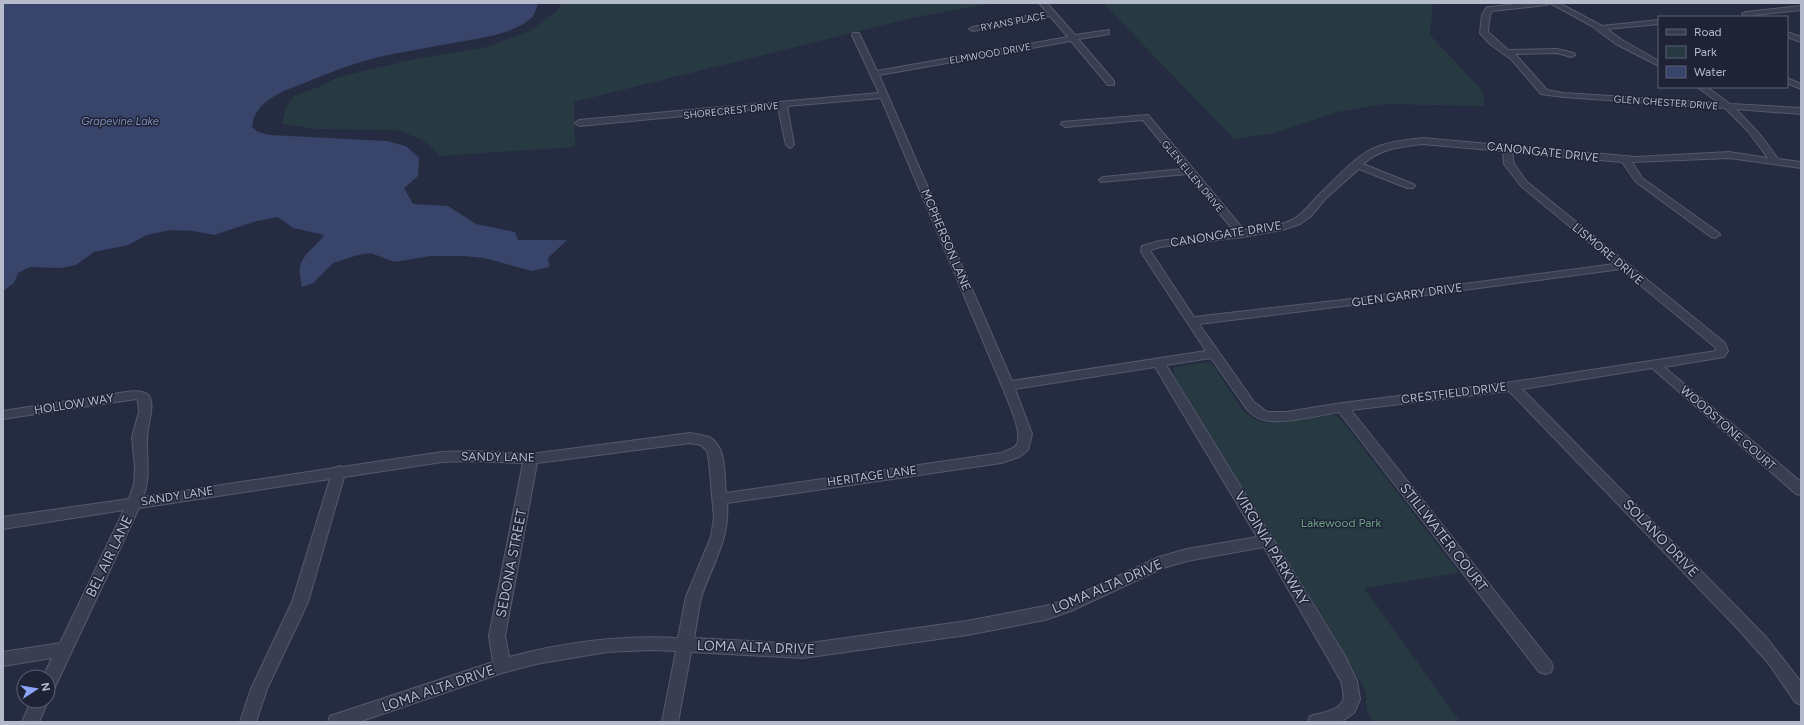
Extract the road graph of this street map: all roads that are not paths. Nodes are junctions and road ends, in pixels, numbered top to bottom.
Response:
1 (1043, 3) edge
2 (1546, 3) edge
3 (1554, 3) edge
4 (1801, 8) edge
5 (1053, 13) junction
6 (1749, 16) edge
7 (1658, 22) edge
8 (1600, 28) junction
9 (973, 29) dead end
10 (1106, 32) dead end
11 (1788, 34) edge
12 (856, 35) dead end
13 (1073, 38) junction
14 (1801, 40) edge
15 (1507, 52) junction
16 (1571, 55) dead end
17 (1658, 63) edge
18 (874, 74) junction
19 (1788, 80) edge
20 (1111, 83) dead end
21 (1801, 87) edge
22 (1703, 88) edge
23 (883, 95) junction
24 (782, 104) junction
25 (1728, 106) junction
26 (1801, 111) edge
27 (579, 124) dead end
28 (1065, 124) dead end
29 (790, 145) dead end
30 (1507, 148) junction
31 (1625, 159) junction
32 (1774, 160) junction
33 (1801, 165) edge
34 (1357, 166) junction
35 (1188, 171) junction
36 (1104, 180) dead end
37 (1410, 186) dead end
38 (1242, 234) junction
39 (1715, 235) dead end
40 (1623, 266) junction
41 (1192, 321) junction
42 (1722, 351) joint
43 (1214, 354) junction
44 (1158, 362) junction
45 (1655, 365) junction
46 (1008, 386) junction
47 (1512, 386) junction
48 (144, 398) joint
49 (1342, 407) junction
50 (3, 415) edge
51 (1023, 447) joint
52 (531, 459) junction
53 (340, 471) junction
54 (1801, 490) edge
55 (719, 499) junction
56 (134, 503) junction
57 (3, 523) edge
58 (1267, 541) junction
59 (685, 644) junction
60 (64, 649) junction
61 (3, 659) edge
62 (502, 666) junction
63 (1545, 667) dead end
64 (55, 669) edge
65 (1801, 697) edge
66 (36, 709) edge
67 (30, 722) edge
68 (248, 722) edge
69 (336, 722) edge
70 (670, 722) edge
71 (1316, 722) edge

1 - 5 street
2 - 15 street, GLEN CHESTER DRIVE
3 - 8 street
4 - 6 street
5 - 9 street, RYANS PLACE
5 - 13 street
7 - 8 street
8 - 17 street
10 - 13 street, ELMWOOD DRIVE
11 - 14 street
12 - 18 street, MCPHERSON LANE
13 - 18 street, ELMWOOD DRIVE
13 - 20 street
15 - 16 street
15 - 25 street, GLEN CHESTER DRIVE
18 - 23 street, MCPHERSON LANE
19 - 21 street
22 - 25 street
23 - 24 street, SHORECREST DRIVE
23 - 46 street, MCPHERSON LANE
24 - 27 street, SHORECREST DRIVE
24 - 29 street
25 - 26 street, GLEN CHESTER DRIVE
25 - 32 street
28 - 35 street, GLEN ELLEN DRIVE
30 - 31 street, CANONGATE DRIVE
30 - 34 street, CANONGATE DRIVE
30 - 40 street, LISMORE DRIVE
31 - 32 street, CANONGATE DRIVE
31 - 39 street
32 - 33 street, CANONGATE DRIVE
34 - 37 street
34 - 38 street, CANONGATE DRIVE
35 - 36 street
35 - 38 street, GLEN ELLEN DRIVE
38 - 41 street, CANONGATE DRIVE
40 - 41 street, GLEN GARRY DRIVE
40 - 42 street, LISMORE DRIVE
41 - 43 street, CANONGATE DRIVE
42 - 45 street, CRESTFIELD DRIVE
43 - 44 street
43 - 49 street, CRESTFIELD DRIVE
44 - 46 street
44 - 58 street, VIRGINIA PARKWAY
45 - 47 street, CRESTFIELD DRIVE
45 - 54 street, WOODSTONE COURT
46 - 51 street, MCPHERSON LANE
47 - 49 street, CRESTFIELD DRIVE
47 - 65 street, SOLANO DRIVE
48 - 50 street, HOLLOW WAY
48 - 56 street, BEL AIR LANE
49 - 63 street, STILLWATER COURT
51 - 55 street, HERITAGE LANE
52 - 53 street, SANDY LANE
52 - 55 street, SANDY LANE
52 - 62 street, SEDONA STREET
53 - 56 street, SANDY LANE
53 - 68 street
55 - 59 street, SANDY LANE
56 - 57 street, SANDY LANE
56 - 60 street, BEL AIR LANE
58 - 59 street, LOMA ALTA DRIVE
58 - 71 street, VIRGINIA PARKWAY
59 - 62 street, LOMA ALTA DRIVE
59 - 70 street, SANDY LANE
60 - 61 street
60 - 64 street, BEL AIR LANE
62 - 69 street, LOMA ALTA DRIVE
66 - 67 street

